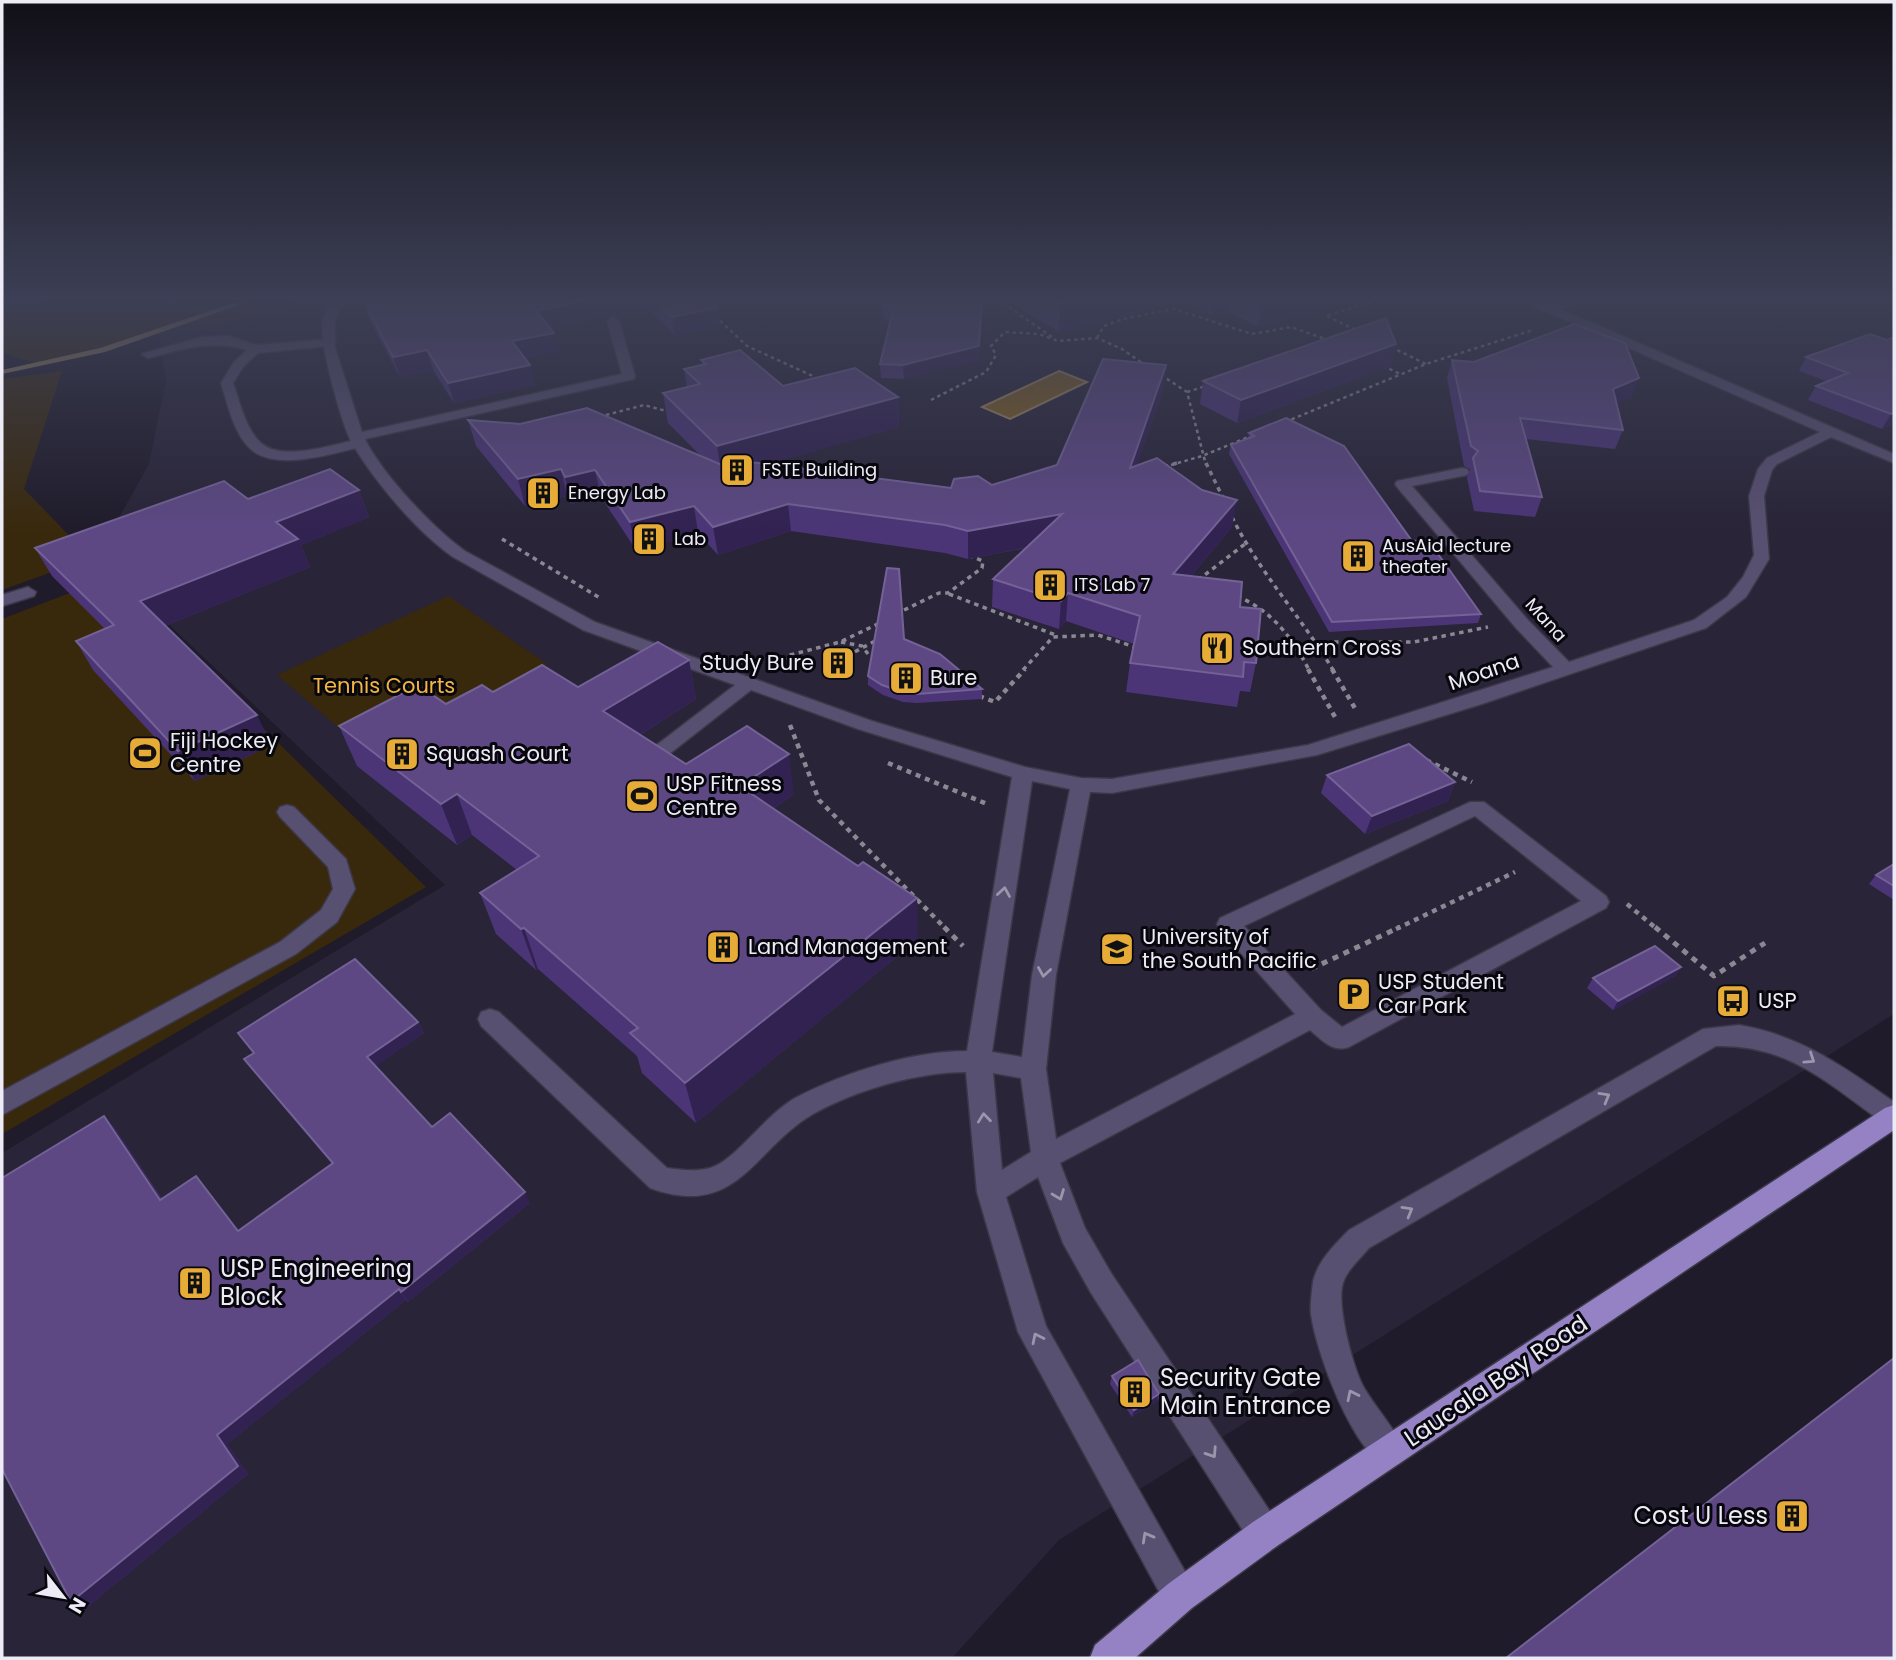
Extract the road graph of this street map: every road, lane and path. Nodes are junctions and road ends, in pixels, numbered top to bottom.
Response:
1 (230, 377) edge
2 (339, 377) edge
3 (623, 377) edge
4 (975, 377) edge
5 (1165, 377) edge
6 (1395, 377) edge
7 (1706, 377) edge
8 (1212, 384) edge
9 (1187, 392) junction
10 (931, 400) dead end
11 (606, 415) edge
12 (682, 415) edge
13 (1276, 426) edge
14 (1832, 431) junction
15 (1252, 436) edge
16 (358, 440) junction
17 (1892, 455) edge
18 (1202, 456) junction
19 (1159, 468) edge
20 (1462, 472) dead end
21 (502, 539) dead end
22 (1245, 544) junction
23 (1204, 587) edge
24 (28, 592) dead end
25 (948, 593) dead end
26 (1226, 593) edge
27 (602, 599) dead end
28 (2, 601) edge
29 (1522, 624) junction
30 (1060, 637) junction
31 (878, 639) edge
32 (840, 642) dead end
33 (1316, 642) junction
34 (862, 646) junction
35 (1140, 649) edge
36 (868, 654) dead end
37 (846, 656) dead end
38 (1565, 669) junction
39 (749, 683) junction
40 (977, 695) edge
41 (788, 721) dead end
42 (1355, 736) junction
43 (661, 751) edge
44 (1023, 773) junction
45 (1081, 785) junction
46 (288, 812) dead end
47 (1541, 859) junction
48 (965, 949) dead end
49 (1282, 983) junction
50 (1312, 1017) junction
51 (490, 1019) dead end
52 (978, 1061) junction
53 (1032, 1069) junction
54 (2, 1104) edge
55 (1894, 1116) edge
56 (1045, 1158) junction
57 (992, 1192) junction
58 (1389, 1452) junction
59 (1265, 1534) junction
60 (1180, 1597) junction
61 (1108, 1658) edge

1 - 16 street
2 - 16 street
3 - 16 street
4 - 10 path
5 - 9 path
6 - 13 path
7 - 14 street
8 - 9 path
9 - 18 path
11 - 12 path
14 - 17 street
14 - 38 street, Moana
15 - 18 path
16 - 39 street, Moana
18 - 19 path
18 - 22 path
20 - 29 street, Mana
21 - 27 path
22 - 23 path
22 - 33 path
24 - 28 street
25 - 30 path
26 - 42 path
29 - 33 path
29 - 38 street, Mana
30 - 35 path
30 - 40 path
31 - 34 path
32 - 34 path
33 - 42 path
34 - 36 path
34 - 37 path
38 - 42 street, Moana
39 - 43 street
39 - 44 street, Moana
41 - 48 path
42 - 45 street, Moana
44 - 45 street, Moana
52 -> 44 street
45 -> 53 street
46 - 54 street
47 - 49 path
47 - 49 street
47 - 50 street
49 - 50 street
50 - 56 street
51 - 52 street
52 - 53 street
57 -> 52 street
53 - 56 street
55 - 58 main road, Laucala Bay Road
58 -> 55 street
56 - 57 street
56 -> 59 street
60 -> 57 street
58 - 59 main road, Laucala Bay Road
59 - 60 main road, Laucala Bay Road
60 - 61 main road, Laucala Bay Road

